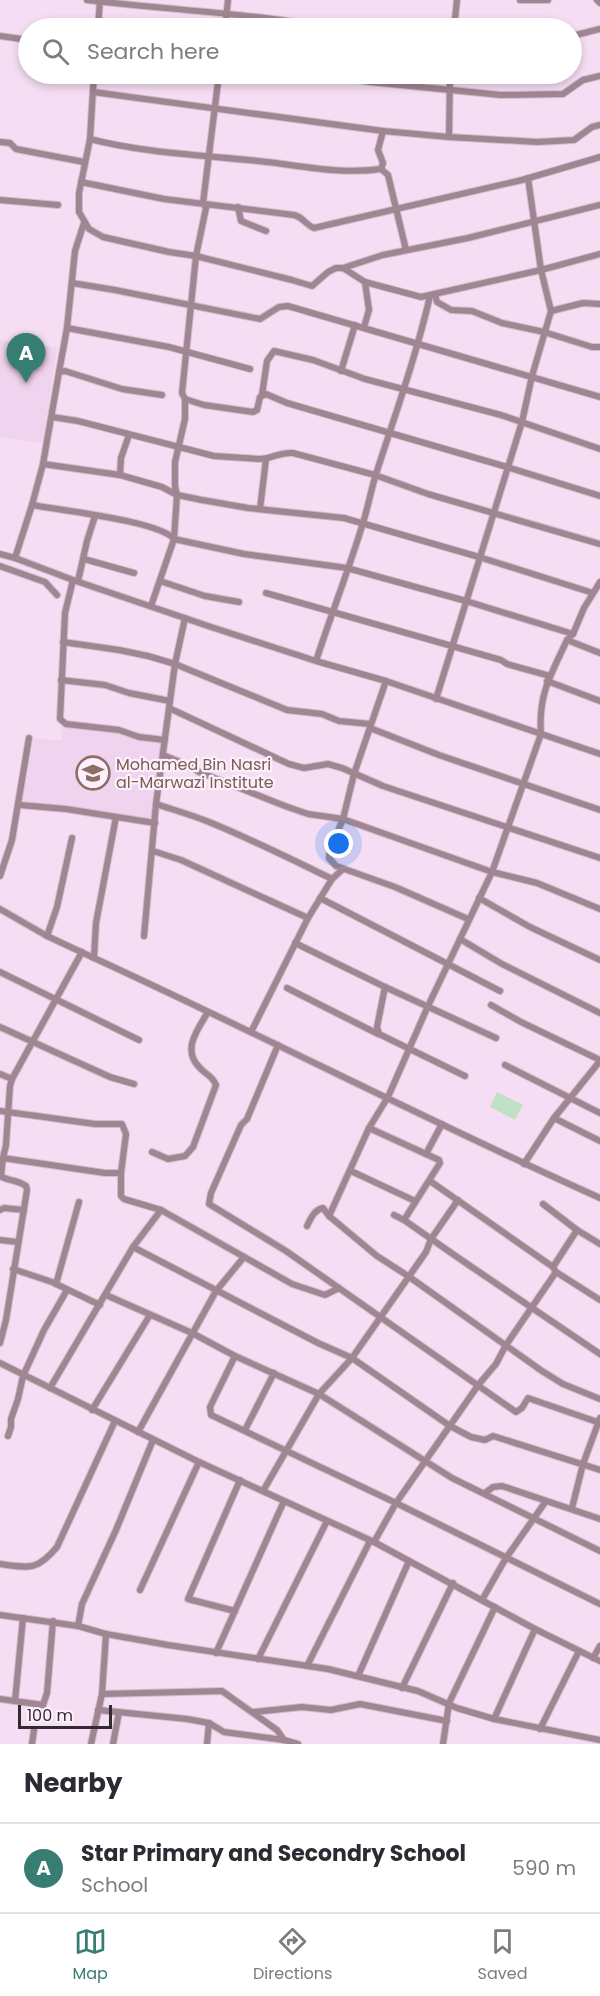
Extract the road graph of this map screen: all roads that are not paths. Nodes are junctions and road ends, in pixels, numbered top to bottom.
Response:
1 (87, 0) edge
2 (228, 0) edge
3 (457, 0) edge
4 (520, 0) edge
5 (548, 0) edge
6 (100, 1) edge
7 (227, 13) junction
8 (99, 18) edge
9 (226, 18) edge
10 (272, 18) edge
11 (455, 18) edge
12 (600, 29) edge
13 (582, 34) edge
14 (0, 36) edge
15 (18, 39) edge
16 (600, 76) edge
17 (582, 81) edge
18 (93, 84) edge
19 (218, 84) edge
20 (393, 84) edge
21 (450, 84) edge
22 (577, 84) edge
23 (450, 89) junction
24 (93, 92) junction
25 (214, 108) junction
26 (600, 126) edge
27 (383, 131) junction
28 (449, 137) junction
29 (90, 138) junction
30 (0, 142) edge
31 (210, 155) junction
32 (600, 157) edge
33 (84, 162) junction
34 (381, 169) junction
35 (528, 178) junction
36 (81, 182) junction
37 (0, 200) edge
38 (203, 203) junction
39 (58, 205) dead end
40 (600, 205) edge
41 (238, 207) junction
42 (397, 209) junction
43 (533, 220) junction
44 (84, 223) junction
45 (266, 231) dead end
46 (406, 250) junction
47 (600, 254) edge
48 (196, 256) junction
49 (343, 268) junction
50 (541, 270) junction
51 (365, 282) junction
52 (72, 284) junction
53 (432, 295) junction
54 (600, 304) edge
55 (192, 306) junction
56 (552, 311) junction
57 (355, 325) junction
58 (364, 327) junction
59 (67, 328) junction
60 (544, 332) junction
61 (419, 344) junction
62 (600, 347) edge
63 (187, 352) junction
64 (250, 369) dead end
65 (341, 371) junction
66 (59, 372) junction
67 (532, 376) junction
68 (404, 388) junction
69 (162, 395) dead end
70 (262, 395) junction
71 (600, 396) edge
72 (185, 399) junction
73 (52, 417) junction
74 (522, 422) junction
75 (391, 432) junction
76 (129, 435) junction
77 (178, 448) junction
78 (600, 449) edge
79 (266, 459) junction
80 (43, 464) junction
81 (507, 467) junction
82 (120, 475) junction
83 (375, 475) junction
84 (177, 495) junction
85 (600, 496) edge
86 (32, 505) junction
87 (260, 509) junction
88 (495, 512) junction
89 (95, 516) junction
90 (363, 523) junction
91 (174, 538) junction
92 (600, 544) edge
93 (0, 554) edge
94 (479, 557) junction
95 (15, 558) junction
96 (84, 559) junction
97 (0, 566) edge
98 (347, 568) junction
99 (134, 573) dead end
100 (76, 580) junction
101 (160, 581) junction
102 (600, 582) edge
103 (266, 593) dead end
104 (593, 593) junction
105 (57, 595) dead end
106 (466, 601) junction
107 (239, 602) dead end
108 (151, 606) junction
109 (332, 613) junction
110 (185, 618) junction
111 (570, 637) junction
112 (63, 642) junction
113 (452, 647) junction
114 (600, 652) edge
115 (316, 661) junction
116 (175, 664) junction
117 (549, 679) junction
118 (61, 680) junction
119 (386, 681) junction
120 (436, 699) junction
121 (600, 701) edge
122 (170, 705) junction
123 (370, 726) junction
124 (541, 734) junction
125 (30, 738) dead end
126 (165, 740) junction
127 (600, 754) edge
128 (163, 755) junction
129 (354, 774) junction
130 (524, 784) junction
131 (156, 804) junction
132 (20, 805) junction
133 (600, 810) edge
134 (117, 817) junction
135 (343, 819) junction
136 (155, 823) junction
137 (509, 828) junction
138 (72, 838) dead end
139 (153, 851) junction
140 (600, 858) edge
141 (343, 869) junction
142 (492, 872) junction
143 (0, 876) edge
144 (332, 879) junction
145 (320, 898) junction
146 (479, 898) junction
147 (0, 909) edge
148 (600, 909) edge
149 (308, 918) junction
150 (468, 919) junction
151 (47, 936) junction
152 (144, 936) dead end
153 (459, 939) junction
154 (295, 942) junction
155 (82, 952) junction
156 (94, 958) junction
157 (600, 960) edge
158 (447, 965) junction
159 (0, 972) edge
160 (385, 987) junction
161 (287, 988) dead end
162 (500, 991) dead end
163 (57, 1000) junction
164 (428, 1005) junction
165 (491, 1005) dead end
166 (208, 1012) junction
167 (600, 1012) edge
168 (0, 1027) edge
169 (251, 1032) junction
170 (379, 1034) junction
171 (496, 1038) dead end
172 (139, 1040) dead end
173 (34, 1041) junction
174 (278, 1045) junction
175 (408, 1047) junction
176 (600, 1060) edge
177 (505, 1065) dead end
178 (0, 1074) edge
179 (465, 1076) dead end
180 (12, 1079) junction
181 (134, 1084) dead end
182 (388, 1097) junction
183 (571, 1098) junction
184 (4, 1112) edge
185 (600, 1113) edge
186 (554, 1118) junction
187 (442, 1124) junction
188 (369, 1128) junction
189 (600, 1141) edge
190 (3, 1145) edge
191 (152, 1152) dead end
192 (426, 1154) junction
193 (3, 1158) junction
194 (524, 1164) junction
195 (351, 1171) junction
196 (121, 1173) junction
197 (0, 1176) edge
198 (430, 1181) junction
199 (600, 1198) edge
200 (415, 1200) junction
201 (458, 1200) junction
202 (79, 1202) dead end
203 (543, 1204) dead end
204 (24, 1209) junction
205 (0, 1210) edge
206 (161, 1210) junction
207 (394, 1215) dead end
208 (329, 1216) junction
209 (404, 1220) junction
210 (307, 1226) dead end
211 (577, 1230) junction
212 (431, 1239) junction
213 (0, 1240) edge
214 (17, 1242) junction
215 (600, 1244) edge
216 (133, 1247) junction
217 (244, 1257) junction
218 (13, 1269) junction
219 (555, 1270) junction
220 (408, 1276) junction
221 (56, 1284) junction
222 (339, 1288) junction
223 (67, 1290) junction
224 (216, 1291) junction
225 (106, 1295) junction
226 (600, 1300) edge
227 (100, 1305) junction
228 (531, 1307) junction
229 (150, 1315) junction
230 (380, 1318) junction
231 (192, 1333) junction
232 (0, 1342) edge
233 (506, 1345) junction
234 (600, 1354) edge
235 (235, 1356) junction
236 (352, 1358) junction
237 (0, 1363) edge
238 (274, 1373) junction
239 (23, 1376) junction
240 (479, 1384) junction
241 (50, 1389) junction
242 (319, 1394) junction
243 (600, 1399) edge
244 (92, 1410) junction
245 (115, 1421) junction
246 (599, 1421) edge
247 (450, 1425) junction
248 (245, 1430) junction
249 (138, 1432) junction
250 (8, 1436) dead end
251 (153, 1440) junction
252 (286, 1449) junction
253 (199, 1462) junction
254 (424, 1462) junction
255 (583, 1464) junction
256 (600, 1470) edge
257 (240, 1480) junction
258 (263, 1491) junction
259 (485, 1493) junction
260 (284, 1501) junction
261 (546, 1501) junction
262 (396, 1503) junction
263 (572, 1508) junction
264 (535, 1518) junction
265 (600, 1519) edge
266 (327, 1521) junction
267 (372, 1542) junction
268 (600, 1551) edge
269 (506, 1558) junction
270 (409, 1561) junction
271 (0, 1564) edge
272 (453, 1583) junction
273 (140, 1590) dead end
274 (482, 1600) junction
275 (600, 1604) edge
276 (495, 1607) junction
277 (235, 1611) junction
278 (0, 1615) edge
279 (23, 1618) junction
280 (53, 1622) junction
281 (78, 1626) junction
282 (535, 1629) junction
283 (106, 1634) junction
284 (600, 1646) edge
285 (579, 1651) junction
286 (216, 1653) junction
287 (593, 1658) junction
288 (258, 1659) junction
289 (600, 1662) edge
290 (307, 1666) junction
291 (358, 1676) junction
292 (402, 1688) junction
293 (102, 1694) junction
294 (0, 1700) edge
295 (15, 1701) junction
296 (449, 1703) junction
297 (98, 1710) junction
298 (119, 1712) junction
299 (252, 1712) junction
300 (494, 1719) junction
301 (447, 1721) junction
302 (209, 1723) junction
303 (540, 1729) junction
304 (34, 1730) dead end
305 (284, 1740) junction
306 (600, 1740) edge
307 (32, 1744) edge
308 (91, 1744) edge
309 (113, 1744) edge
310 (207, 1744) edge
311 (298, 1744) edge
312 (443, 1744) edge

1 - 6 street
2 - 7 street
3 - 11 street
4 - 5 street
6 - 7 street
6 - 8 street
7 - 9 street
7 - 10 street
12 - 13 street
14 - 15 street
16 - 17 street
18 - 24 street
19 - 25 street
20 - 23 street
21 - 23 street
22 - 23 street
23 - 28 street
24 - 25 street
24 - 29 street
25 - 27 street
25 - 31 street
26 - 28 street
27 - 28 street
27 - 34 street
29 - 31 street
29 - 33 street
30 - 33 street
31 - 34 street
31 - 38 street
32 - 35 street
33 - 36 street
34 - 42 street
35 - 42 street
35 - 43 street
36 - 38 street
36 - 44 street
37 - 39 street
38 - 41 street
38 - 48 street
40 - 43 street
41 - 42 street
41 - 45 street
42 - 46 street
43 - 46 street
43 - 50 street
44 - 48 street
44 - 52 street
46 - 49 street
47 - 50 street
48 - 49 street
48 - 55 street
49 - 51 street
50 - 53 street
50 - 56 street
51 - 53 street
51 - 58 street
52 - 55 street
52 - 59 street
53 - 60 street
53 - 61 street
54 - 56 street
55 - 57 street
55 - 63 street
56 - 60 street
57 - 58 street
57 - 65 street
58 - 61 street
59 - 63 street
59 - 66 street
60 - 62 street
60 - 67 street
61 - 67 street
61 - 68 street
63 - 64 street
63 - 72 street
65 - 68 street
65 - 70 street
66 - 69 street
66 - 73 street
67 - 71 street
67 - 74 street
68 - 74 street
68 - 75 street
70 - 72 street
70 - 75 street
72 - 77 street
73 - 76 street
73 - 80 street
74 - 78 street
74 - 81 street
75 - 81 street
75 - 83 street
76 - 77 street
76 - 82 street
77 - 79 street
77 - 84 street
79 - 83 street
79 - 87 street
80 - 82 street
80 - 86 street
81 - 85 street
81 - 88 street
82 - 84 street
83 - 88 street
83 - 90 street
84 - 87 street
84 - 91 street
86 - 89 street
86 - 95 street
87 - 90 street
88 - 92 street
88 - 94 street
89 - 91 street
89 - 96 street
90 - 94 street
90 - 98 street
91 - 98 street
91 - 101 street
93 - 95 street
94 - 104 street
94 - 106 street
95 - 100 street
96 - 99 street
96 - 100 street
97 - 105 street
98 - 106 street
98 - 109 street
100 - 108 street
100 - 112 street
101 - 107 street
101 - 108 street
102 - 104 street
103 - 109 street
104 - 111 street
106 - 111 street
106 - 113 street
108 - 110 street
109 - 113 street
109 - 115 street
110 - 115 street
110 - 116 street
111 - 114 street
111 - 117 street
112 - 116 street
112 - 118 street
113 - 117 street
113 - 120 street
115 - 119 street
116 - 122 street
116 - 123 street
117 - 121 street
117 - 124 street
118 - 122 street
118 - 126 street
119 - 120 street
119 - 123 street
120 - 124 street
122 - 126 street
122 - 129 street
123 - 129 street
123 - 130 street
124 - 127 street
124 - 130 street
125 - 132 street
126 - 128 street
128 - 131 street
128 - 135 street
129 - 135 street
129 - 137 street
130 - 133 street
130 - 137 street
131 - 136 street
131 - 144 street
132 - 134 street
132 - 143 street
134 - 136 street
134 - 156 street
135 - 141 street
135 - 142 street
136 - 139 street
137 - 140 street
137 - 142 street
138 - 151 street
139 - 149 street
139 - 152 street
141 - 144 street
141 - 150 street
142 - 146 street
142 - 148 street
144 - 145 street
145 - 149 street
145 - 158 street
146 - 150 street
146 - 157 street
147 - 151 street
149 - 154 street
150 - 153 street
151 - 155 street
153 - 158 street
153 - 167 street
154 - 160 street
154 - 169 street
155 - 156 street
155 - 163 street
156 - 166 street
158 - 162 street
158 - 164 street
159 - 163 street
160 - 164 street
160 - 170 street
161 - 170 street
163 - 172 street
163 - 173 street
164 - 171 street
164 - 175 street
165 - 176 street
166 - 169 street
166 - 191 street
168 - 173 street
169 - 174 street
170 - 175 street
173 - 180 street
173 - 181 street
174 - 182 street
174 - 222 street
175 - 179 street
175 - 182 street
176 - 183 street
177 - 183 street
178 - 180 street
180 - 184 street
182 - 187 street
182 - 188 street
183 - 185 street
183 - 186 street
184 - 190 street
184 - 196 street
186 - 189 street
186 - 194 street
187 - 192 street
187 - 194 street
188 - 192 street
188 - 195 street
190 - 193 street
192 - 198 street
193 - 196 street
193 - 197 street
194 - 199 street
195 - 200 street
195 - 208 street
196 - 206 street
197 - 204 street
198 - 200 street
198 - 201 street
200 - 209 street
201 - 212 street
201 - 219 street
202 - 221 street
203 - 211 street
204 - 205 street
204 - 214 street
206 - 216 street
206 - 217 street
207 - 209 street
208 - 210 street
208 - 220 street
209 - 212 street
211 - 215 street
211 - 219 street
212 - 220 street
212 - 228 street
213 - 214 street
214 - 218 street
216 - 224 street
216 - 225 street
217 - 222 street
217 - 224 street
218 - 221 street
218 - 232 street
219 - 226 street
219 - 228 street
220 - 230 street
220 - 233 street
221 - 223 street
222 - 230 street
223 - 227 street
223 - 239 street
224 - 231 street
224 - 236 street
225 - 227 street
225 - 229 street
227 - 241 street
228 - 233 street
228 - 234 street
229 - 231 street
229 - 244 street
230 - 236 street
230 - 240 street
231 - 235 street
231 - 249 street
233 - 240 street
233 - 243 street
235 - 238 street
235 - 248 street
236 - 242 street
236 - 247 street
237 - 239 street
238 - 242 street
238 - 248 street
239 - 241 street
239 - 250 street
240 - 246 street
240 - 247 street
241 - 244 street
242 - 252 street
242 - 254 street
244 - 245 street
245 - 249 street
245 - 271 street
246 - 255 street
247 - 254 street
247 - 255 street
248 - 252 street
249 - 251 street
251 - 253 street
251 - 281 street
252 - 258 street
252 - 262 street
253 - 257 street
253 - 273 street
254 - 259 street
254 - 262 street
255 - 256 street
255 - 263 street
257 - 258 street
257 - 277 street
258 - 260 street
259 - 261 street
259 - 264 street
260 - 266 street
260 - 277 street
261 - 263 street
261 - 264 street
262 - 267 street
262 - 269 street
263 - 265 street
264 - 268 street
264 - 269 street
266 - 267 street
266 - 288 street
267 - 270 street
267 - 290 street
269 - 274 street
269 - 275 street
270 - 272 street
270 - 291 street
272 - 274 street
272 - 292 street
274 - 276 street
276 - 282 street
276 - 296 street
277 - 286 street
278 - 279 street
279 - 280 street
279 - 295 street
280 - 281 street
280 - 295 street
281 - 283 street
282 - 285 street
282 - 300 street
283 - 286 street
283 - 293 street
284 - 287 street
285 - 287 street
285 - 303 street
286 - 288 street
287 - 289 street
288 - 290 street
290 - 291 street
291 - 292 street
292 - 296 street
293 - 297 street
293 - 299 street
294 - 295 street
296 - 300 street
296 - 301 street
297 - 298 street
297 - 308 street
298 - 302 street
298 - 309 street
299 - 301 street
299 - 305 street
300 - 303 street
301 - 312 street
302 - 305 street
302 - 310 street
303 - 306 street
304 - 307 street
305 - 311 street

